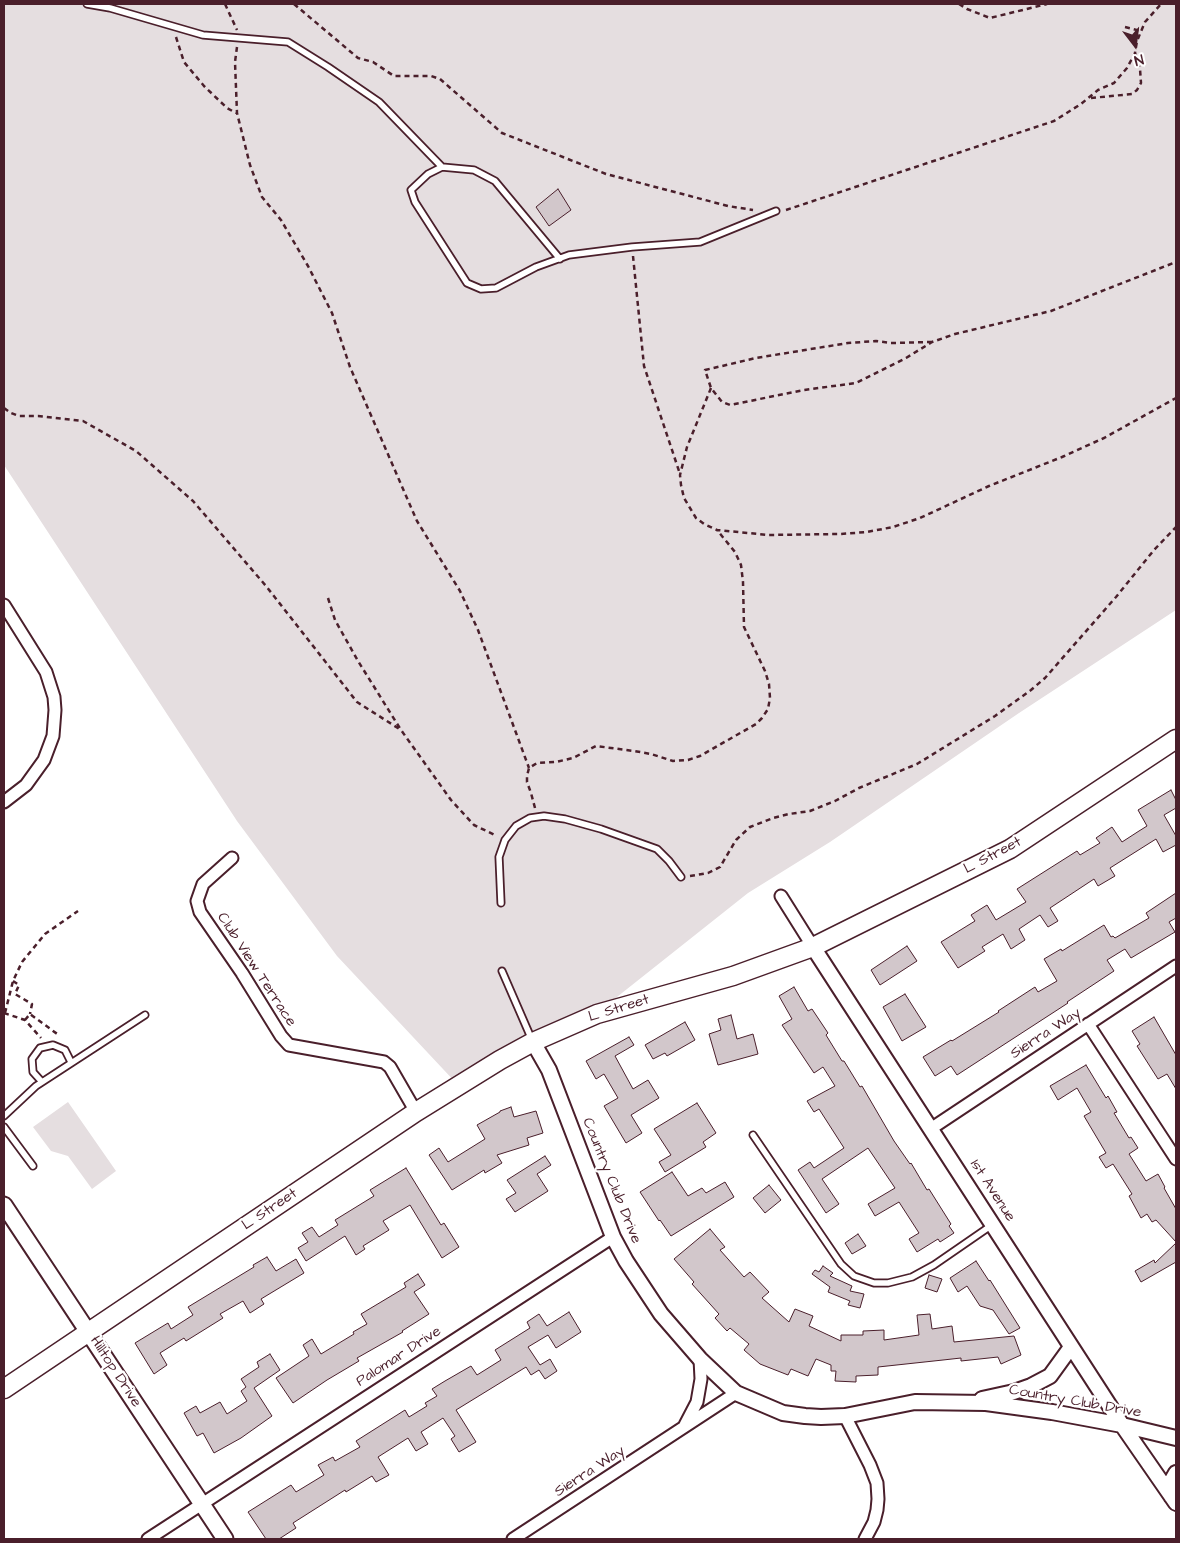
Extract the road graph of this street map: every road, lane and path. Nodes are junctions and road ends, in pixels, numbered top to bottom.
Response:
1 (88, 4) edge
2 (225, 4) edge
3 (294, 4) edge
4 (959, 4) edge
5 (1047, 4) edge
6 (1162, 4) edge
7 (171, 26) junction
8 (1125, 27) dead end
9 (1141, 32) junction
10 (237, 38) junction
11 (1135, 53) junction
12 (1090, 98) junction
13 (236, 113) junction
14 (442, 167) junction
15 (776, 211) junction
16 (632, 247) junction
17 (560, 259) junction
18 (1176, 262) edge
19 (932, 342) junction
20 (711, 388) junction
21 (1176, 398) edge
22 (4, 408) edge
23 (680, 475) junction
24 (1176, 527) edge
25 (717, 530) junction
26 (328, 598) dead end
27 (4, 605) edge
28 (401, 730) junction
29 (1176, 739) edge
30 (529, 768) junction
31 (4, 802) edge
32 (530, 818) junction
33 (505, 840) junction
34 (232, 858) dead end
35 (680, 877) joint
36 (781, 896) dead end
37 (501, 903) dead end
38 (78, 911) dead end
39 (814, 946) junction
40 (1176, 966) edge
41 (502, 971) dead end
42 (13, 981) junction
43 (4, 1013) edge
44 (30, 1014) junction
45 (145, 1015) dead end
46 (25, 1020) junction
47 (1088, 1024) junction
48 (60, 1036) dead end
49 (40, 1038) dead end
50 (533, 1042) junction
51 (71, 1062) junction
52 (42, 1082) junction
53 (416, 1112) junction
54 (4, 1116) edge
55 (4, 1128) edge
56 (932, 1128) junction
57 (754, 1136) dead end
58 (1176, 1159) edge
59 (33, 1166) dead end
60 (4, 1205) edge
61 (994, 1224) junction
62 (613, 1237) junction
63 (89, 1332) junction
64 (1071, 1347) junction
65 (700, 1360) junction
66 (4, 1389) edge
67 (736, 1393) junction
68 (967, 1403) junction
69 (845, 1416) junction
70 (1122, 1425) junction
71 (682, 1429) junction
72 (1176, 1438) edge
73 (1176, 1473) edge
74 (1174, 1499) edge
75 (203, 1504) junction
76 (148, 1539) edge
77 (226, 1539) edge
78 (513, 1539) edge
79 (865, 1539) edge

1 - 7 lane
2 - 10 path
3 - 15 path
4 - 5 path
6 - 9 path
7 - 10 lane
7 - 13 path
8 - 9 path
9 - 11 path
10 - 13 path
10 - 14 lane
11 - 12 path
11 - 12 path
12 - 15 path
13 - 30 path
14 - 17 lane
14 - 17 lane
15 - 16 lane
16 - 17 lane
16 - 23 path
18 - 19 path
19 - 20 path
19 - 20 path
20 - 23 path
21 - 25 path
22 - 28 path
23 - 25 path
24 - 35 path
25 - 30 path
26 - 28 path
27 - 31 street
28 - 33 path
29 - 39 main road, L Street
30 - 32 path
32 - 33 lane
32 - 35 lane
33 - 37 lane
34 - 53 street, Club View Terrace
36 - 39 street, 1st Avenue
38 - 42 path
39 - 50 main road, L Street
39 - 56 street, 1st Avenue
40 - 47 street, Sierra Way
41 - 50 lane
42 - 43 path
42 - 44 path
43 - 46 path
44 - 46 path
44 - 48 path
45 - 51 lane
46 - 49 path
47 - 56 street, Sierra Way
47 - 58 street
50 - 53 main road, L Street
50 - 62 street, Country Club Drive
51 - 52 lane
51 - 52 lane
52 - 54 lane
53 - 63 main road, L Street
55 - 59 lane
56 - 61 street, 1st Avenue
57 - 61 lane
60 - 63 main road, Hilltop Drive
61 - 64 street, 1st Avenue
62 - 65 street, Country Club Drive
62 - 75 street, Palomar Drive
63 - 66 main road, L Street
63 - 75 main road, Hilltop Drive
64 - 68 street, Country Club Drive
64 - 70 street, 1st Avenue
65 - 67 street, Country Club Drive
65 - 71 street, Sierra Way
67 - 69 street, Country Club Drive
67 - 71 street, Sierra Way
68 - 69 street, Country Club Drive
68 - 70 street, Country Club Drive
69 - 79 street
70 - 72 street, Country Club Drive
70 - 74 street, 1st Avenue
71 - 78 street, Sierra Way
73 - 74 street
75 - 76 street, Palomar Drive
75 - 77 main road, Hilltop Drive

